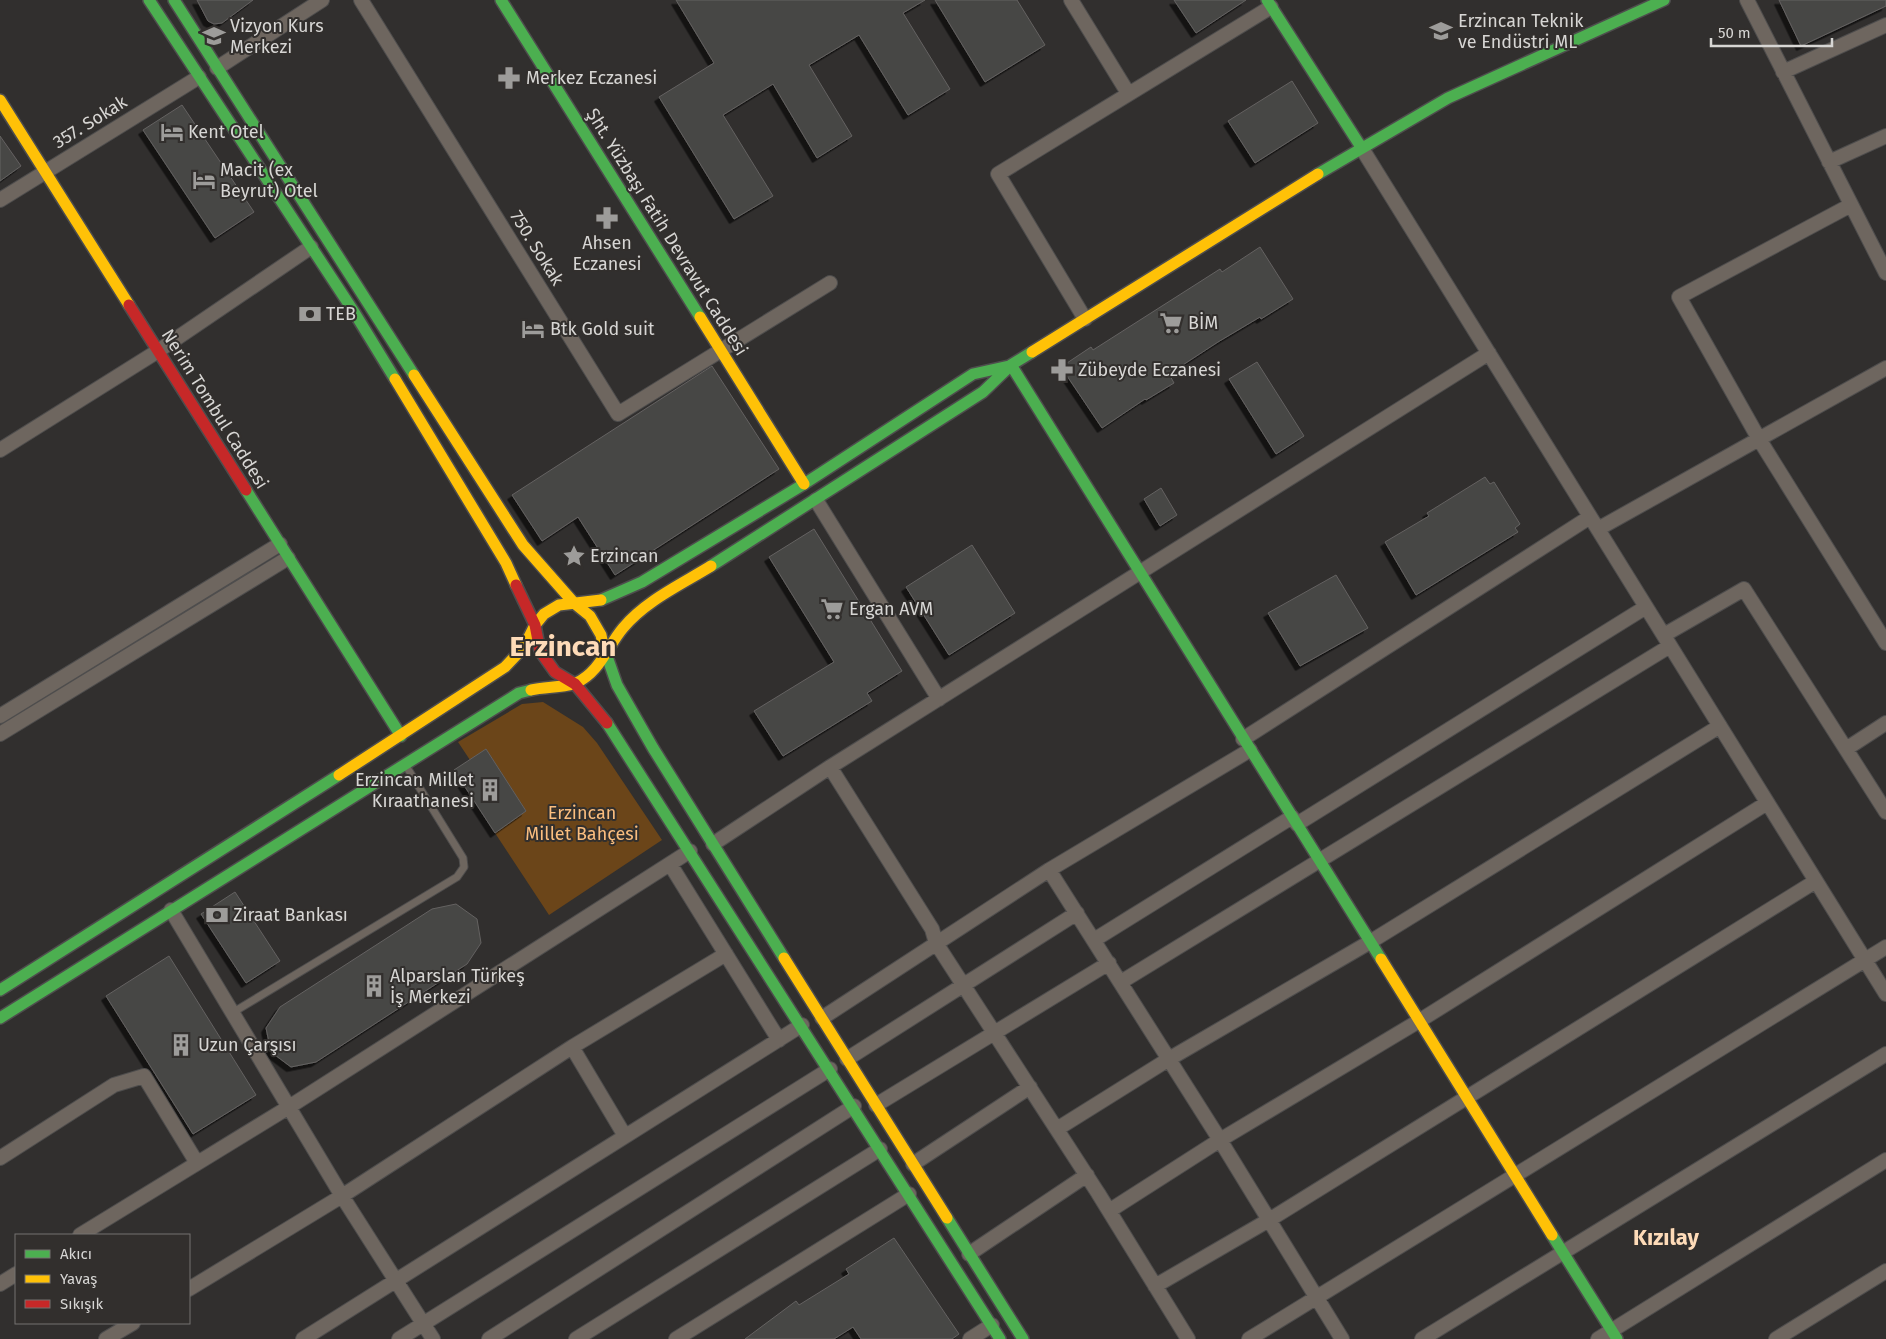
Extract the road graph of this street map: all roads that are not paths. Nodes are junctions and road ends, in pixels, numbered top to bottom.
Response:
1 (149, 0) edge
2 (174, 0) edge
3 (322, 0) edge
4 (361, 0) edge
5 (501, 0) edge
6 (1070, 0) edge
7 (1664, 0) edge
8 (1747, 0) edge
9 (1269, 4) edge
10 (1886, 25) edge
11 (217, 68) junction
12 (1783, 72) junction
13 (199, 77) junction
14 (1128, 93) junction
15 (0, 100) edge
16 (1886, 136) edge
17 (1361, 148) junction
18 (1829, 162) junction
19 (45, 172) junction
20 (0, 200) edge
21 (1851, 205) junction
22 (311, 247) junction
23 (1886, 273) edge
24 (830, 283) dead end
25 (1085, 319) junction
26 (720, 350) junction
27 (158, 351) junction
28 (1489, 353) junction
29 (1010, 365) junction
30 (1886, 368) edge
31 (1759, 439) junction
32 (0, 450) edge
33 (804, 484) junction
34 (816, 500) junction
35 (1590, 517) junction
36 (1598, 529) junction
37 (280, 544) junction
38 (288, 558) junction
39 (1141, 574) junction
40 (574, 603) junction
41 (1646, 607) junction
42 (535, 625) junction
43 (1667, 641) junction
44 (1886, 643) edge
45 (606, 656) junction
46 (575, 684) junction
47 (939, 699) junction
48 (0, 716) edge
49 (1886, 723) edge
50 (1720, 726) junction
51 (0, 734) edge
52 (401, 736) junction
53 (1247, 744) junction
54 (1846, 749) junction
55 (405, 764) junction
56 (830, 767) junction
57 (1768, 803) junction
58 (1886, 812) edge
59 (1294, 821) junction
60 (713, 844) junction
61 (690, 850) junction
62 (1319, 860) junction
63 (670, 864) junction
64 (1049, 870) junction
65 (1816, 881) junction
66 (171, 910) junction
67 (1077, 913) junction
68 (1094, 940) junction
69 (1370, 942) junction
70 (936, 943) junction
71 (1886, 947) edge
72 (726, 954) junction
73 (1865, 960) junction
74 (1109, 963) junction
75 (1121, 982) junction
76 (2, 984) edge
77 (964, 985) junction
78 (1886, 994) edge
79 (232, 1013) junction
80 (0, 1018) edge
81 (822, 1018) junction
82 (1419, 1020) junction
83 (802, 1025) junction
84 (994, 1032) junction
85 (779, 1040) junction
86 (572, 1047) junction
87 (1886, 1054) edge
88 (847, 1059) junction
89 (1169, 1059) junction
90 (830, 1069) junction
91 (1030, 1087) junction
92 (1466, 1096) junction
93 (876, 1105) junction
94 (854, 1106) junction
95 (289, 1107) junction
96 (1057, 1129) junction
97 (625, 1136) junction
98 (1220, 1140) junction
99 (880, 1149) junction
100 (0, 1158) edge
101 (1886, 1160) edge
102 (197, 1163) junction
103 (913, 1164) junction
104 (1087, 1175) junction
105 (1515, 1176) junction
106 (909, 1194) junction
107 (342, 1196) junction
108 (1109, 1211) junction
109 (1268, 1220) junction
110 (82, 1234) edge
111 (1563, 1253) junction
112 (970, 1254) junction
113 (1886, 1271) edge
114 (15, 1275) edge
115 (396, 1280) junction
116 (0, 1284) edge
117 (1155, 1286) junction
118 (190, 1288) edge
119 (1317, 1299) junction
120 (131, 1324) edge
121 (424, 1324) junction
122 (992, 1325) junction
123 (1614, 1335) edge
124 (106, 1339) edge
125 (302, 1339) edge
126 (399, 1339) edge
127 (433, 1339) edge
128 (489, 1339) edge
129 (576, 1339) edge
130 (676, 1339) edge
131 (970, 1339) edge
132 (1000, 1339) edge
133 (1023, 1339) edge
134 (1188, 1339) edge
135 (1249, 1339) edge
136 (1342, 1339) edge
137 (1422, 1339) edge
138 (1598, 1339) edge
139 (1776, 1339) edge

1 - 13 main road
2 - 11 main road
3 - 11 street
4 - 26 street, 750. Sokak
5 - 26 main road, Şht. Yüzbaşı Fatih Devravut Caddesi
6 - 14 street
7 - 17 main road
8 - 12 street
9 - 14 street
9 - 17 main road
10 - 12 street
11 - 40 main road
12 - 18 street
13 - 19 street, 357. Sokak
13 - 22 main road
14 - 25 street
15 - 19 main road, Nerim Tombul Caddesi
16 - 18 street
17 - 25 main road
17 - 28 street
18 - 21 street
19 - 20 street, 357. Sokak
19 - 27 main road, Nerim Tombul Caddesi
21 - 23 street
21 - 31 street
22 - 27 street
22 - 42 main road
24 - 26 street
25 - 29 main road
26 - 33 main road, Şht. Yüzbaşı Fatih Devravut Caddesi
27 - 32 street
27 - 37 main road, Nerim Tombul Caddesi
28 - 35 street
28 - 39 street
29 - 33 main road
29 - 34 main road
29 - 39 main road
30 - 31 street
31 - 36 street
31 - 44 street
33 - 40 main road
34 - 45 main road
34 - 47 street
35 - 36 street
35 - 53 street
36 - 41 street
37 - 38 main road, Nerim Tombul Caddesi
37 - 48 street
38 - 51 street
38 - 52 main road, Nerim Tombul Caddesi
39 - 47 street
39 - 53 main road
40 - 42 main road
40 - 45 main road
41 - 43 street
41 - 59 street
42 - 46 main road
42 - 52 main road
43 - 50 street
43 - 54 street
43 - 62 street
45 - 46 main road
45 - 60 main road
46 - 55 main road
46 - 61 main road
47 - 56 street
49 - 54 street
50 - 57 street
50 - 69 street
52 - 76 main road
53 - 59 main road
53 - 64 street
54 - 58 street
55 - 66 main road
55 - 79 lane
56 - 60 street
56 - 70 street
57 - 65 street
57 - 82 street
59 - 62 main road
59 - 68 street
60 - 81 main road
61 - 63 street
61 - 83 main road
62 - 69 main road
62 - 75 street
63 - 72 street
63 - 95 street
64 - 67 street
64 - 70 street
65 - 73 street
65 - 92 street
66 - 79 street
66 - 80 main road
67 - 68 street
67 - 77 street
68 - 74 street
69 - 82 main road
69 - 89 street
70 - 77 street
70 - 81 street
71 - 73 street
72 - 85 street
72 - 86 street
73 - 78 street
73 - 105 street
74 - 75 street
74 - 84 street
75 - 89 street
77 - 84 street
77 - 88 street
79 - 95 street
81 - 88 main road
82 - 92 main road
82 - 98 street
83 - 85 street
83 - 90 main road
84 - 91 street
84 - 93 street
85 - 97 street
86 - 97 street
86 - 107 street
87 - 111 street
88 - 93 main road
89 - 96 street
89 - 98 street
90 - 94 main road
90 - 121 street
91 - 96 street
91 - 103 street
92 - 105 main road
92 - 109 street
93 - 103 main road
94 - 99 main road
94 - 128 street
95 - 102 street
95 - 107 street
96 - 104 street
97 - 115 street
98 - 108 street
98 - 109 street
99 - 106 main road
99 - 129 street
100 - 102 street
101 - 123 street
102 - 110 street
103 - 112 main road
104 - 108 street
104 - 112 street
105 - 111 main road
105 - 119 street
106 - 122 main road
106 - 130 street
107 - 115 street
107 - 118 street
108 - 117 street
109 - 117 street
109 - 119 street
111 - 123 main road
111 - 137 street
112 - 133 main road
113 - 139 street
114 - 116 street
115 - 121 street
115 - 125 street
117 - 134 street
119 - 135 street
119 - 136 street
120 - 124 street
121 - 126 street
121 - 127 street
122 - 131 street
122 - 132 main road
123 - 138 street

